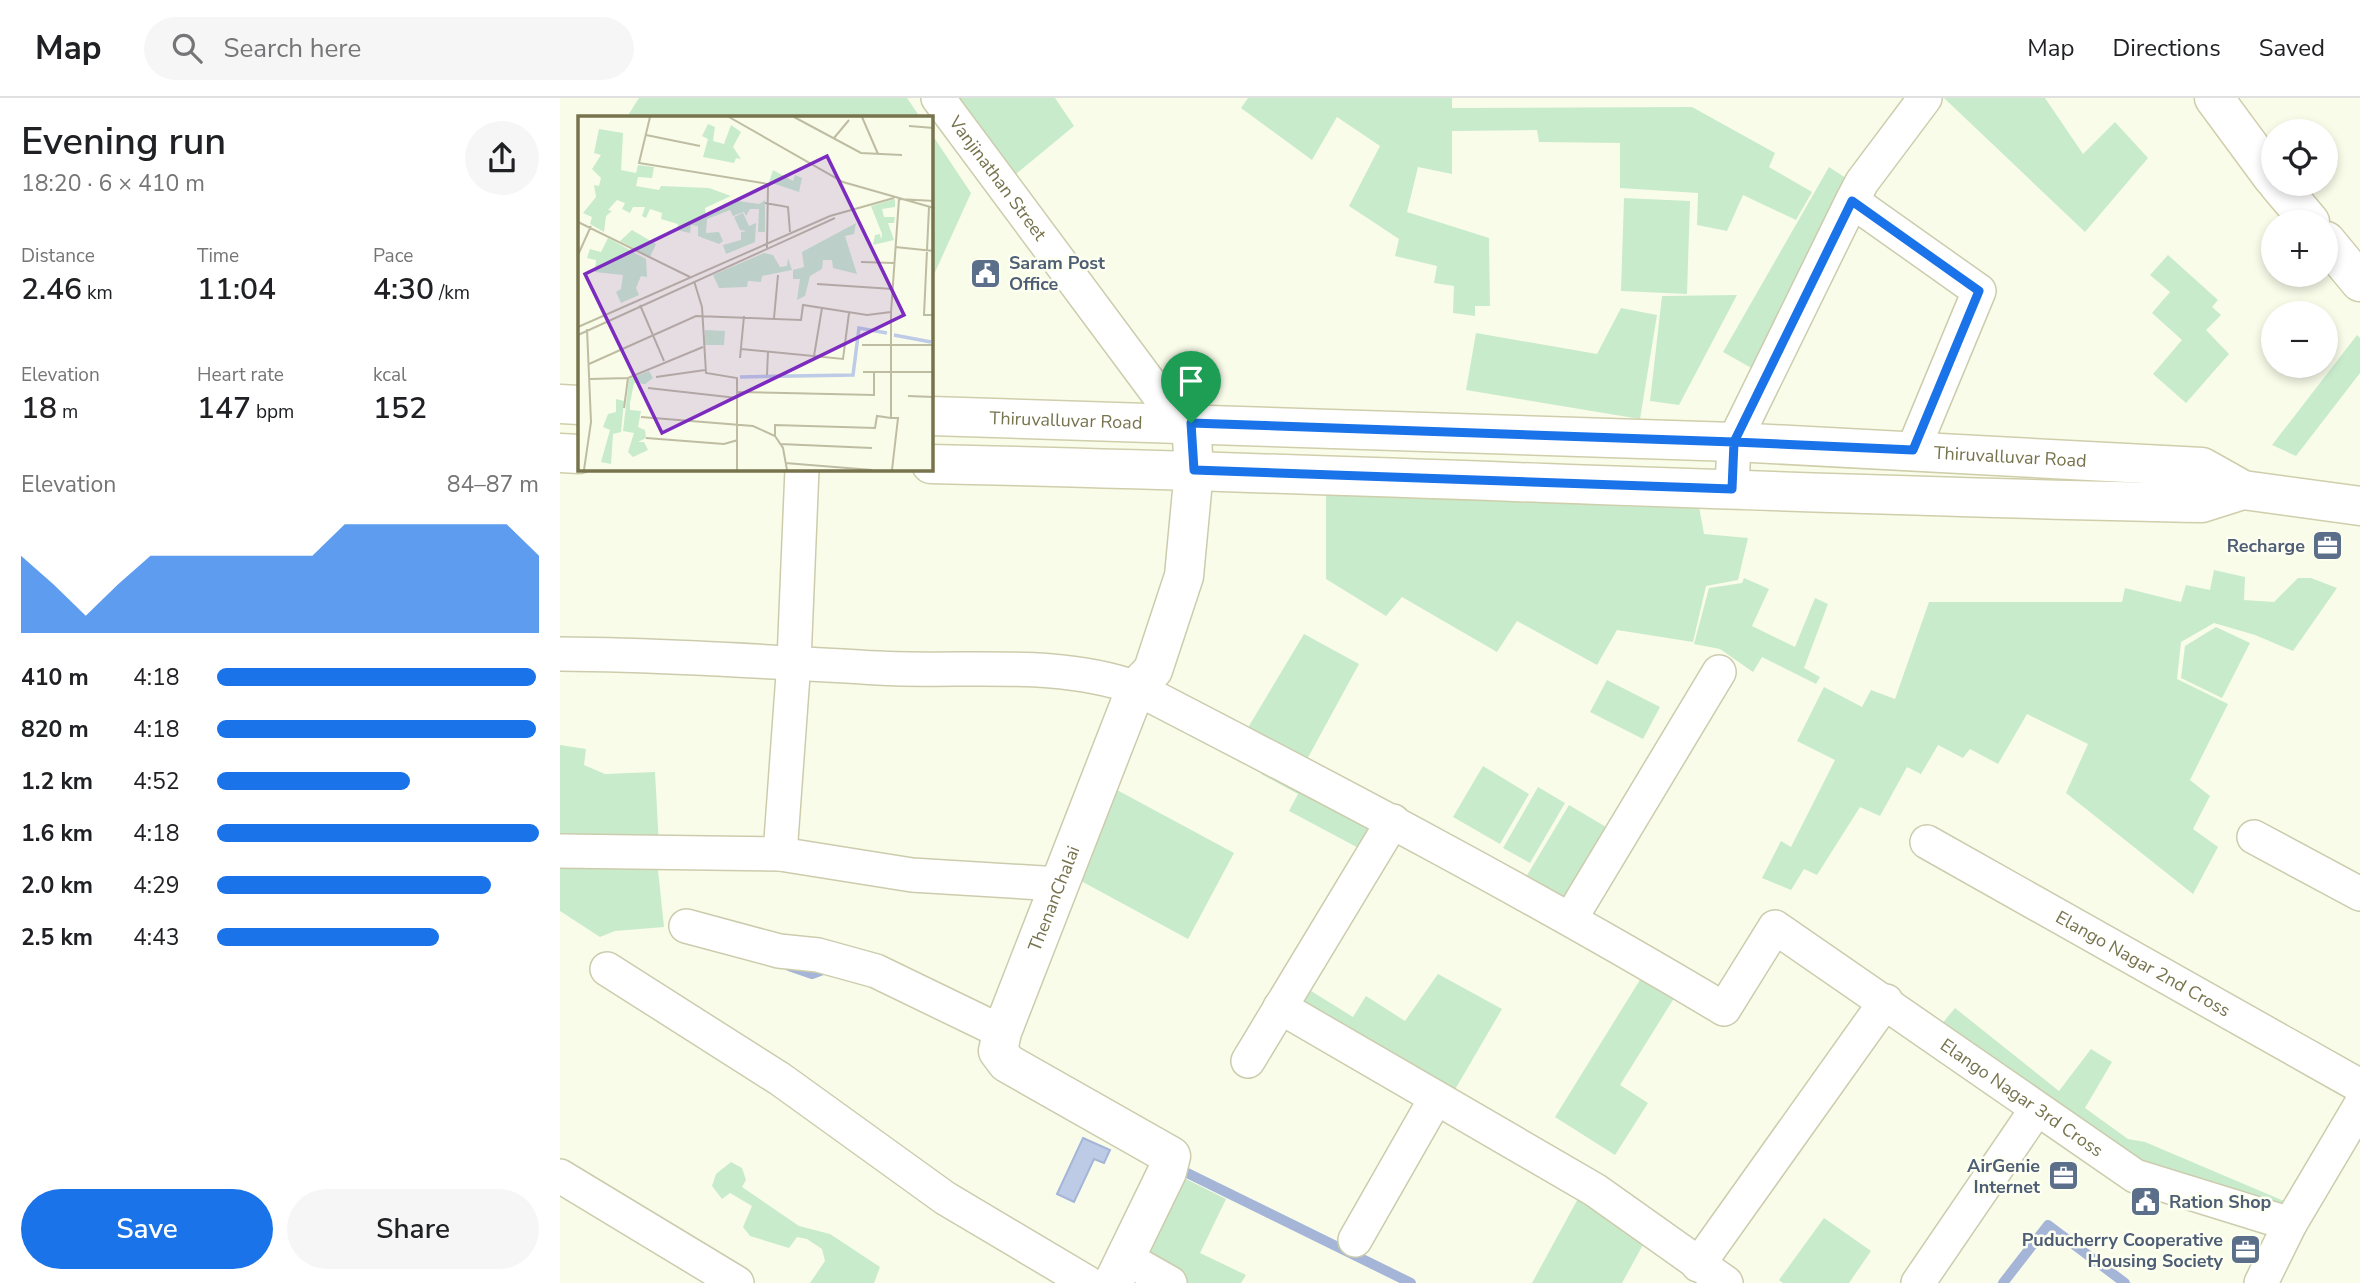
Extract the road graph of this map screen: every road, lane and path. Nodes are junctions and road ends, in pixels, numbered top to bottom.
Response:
1 (939, 98) edge
2 (1925, 98) edge
3 (2214, 98) edge
4 (2261, 162) edge
5 (2288, 196) edge
6 (1852, 201) junction
7 (2300, 210) edge
8 (2338, 255) edge
9 (2360, 282) edge
10 (560, 404) edge
11 (578, 405) edge
12 (933, 416) edge
13 (1186, 424) junction
14 (1734, 442) junction
15 (1913, 450) junction
16 (560, 453) edge
17 (578, 454) edge
18 (933, 464) edge
19 (1194, 470) junction
20 (802, 471) edge
21 (1732, 489) junction
22 (2243, 490) junction
23 (2360, 506) edge
24 (560, 654) edge
25 (794, 661) junction
26 (1719, 672) dead end
27 (1136, 688) junction
28 (1393, 821) junction
29 (2254, 837) dead end
30 (1927, 842) dead end
31 (560, 850) edge
32 (780, 854) junction
33 (1059, 884) junction
34 (2360, 894) edge
35 (1571, 918) junction
36 (686, 926) dead end
37 (607, 969) dead end
38 (1886, 1001) junction
39 (1280, 1007) junction
40 (1002, 1032) junction
41 (1248, 1061) dead end
42 (2360, 1086) edge
43 (1436, 1098) junction
44 (2360, 1106) edge
45 (2036, 1110) junction
46 (560, 1176) edge
47 (2290, 1224) junction
48 (1355, 1240) dead end
49 (1120, 1270) edge
50 (1712, 1274) edge
51 (737, 1283) edge
52 (1088, 1283) edge
53 (1170, 1283) edge
54 (1918, 1283) edge
55 (2261, 1283) edge

1 - 13 street, Vanjinathan Street
2 - 6 street
3 - 4 main road
5 - 7 main road
6 - 14 street
6 - 15 street
8 - 9 main road
10 - 11 main road
12 - 13 main road, Thiruvalluvar Road
13 - 14 main road, Thiruvalluvar Road
13 - 19 main road, ThenanChalai
14 - 15 main road, Thiruvalluvar Road
14 - 21 street
15 - 22 main road, Thiruvalluvar Road
16 - 17 main road
18 - 19 main road, Thiruvalluvar Road
19 - 21 main road, Thiruvalluvar Road
19 - 27 main road, ThenanChalai
20 - 25 street
21 - 22 main road, Thiruvalluvar Road
22 - 23 main road, Thiruvalluvar Road
24 - 25 street
25 - 27 street
25 - 32 street
26 - 35 street
27 - 28 street
27 - 33 main road, ThenanChalai
28 - 35 street
28 - 39 street
29 - 34 street
30 - 42 street, Elango Nagar 2nd Cross
31 - 32 street
32 - 33 street
33 - 40 main road, ThenanChalai
35 - 38 street, Elango Nagar 3rd Cross
36 - 40 street
37 - 52 street
38 - 45 street, Elango Nagar 3rd Cross
38 - 50 street
39 - 41 street
39 - 43 street
40 - 49 main road
43 - 48 street
43 - 50 street
44 - 47 street
45 - 47 street, Elango Nagar 3rd Cross
45 - 54 street
46 - 51 street
47 - 55 street
49 - 53 street

